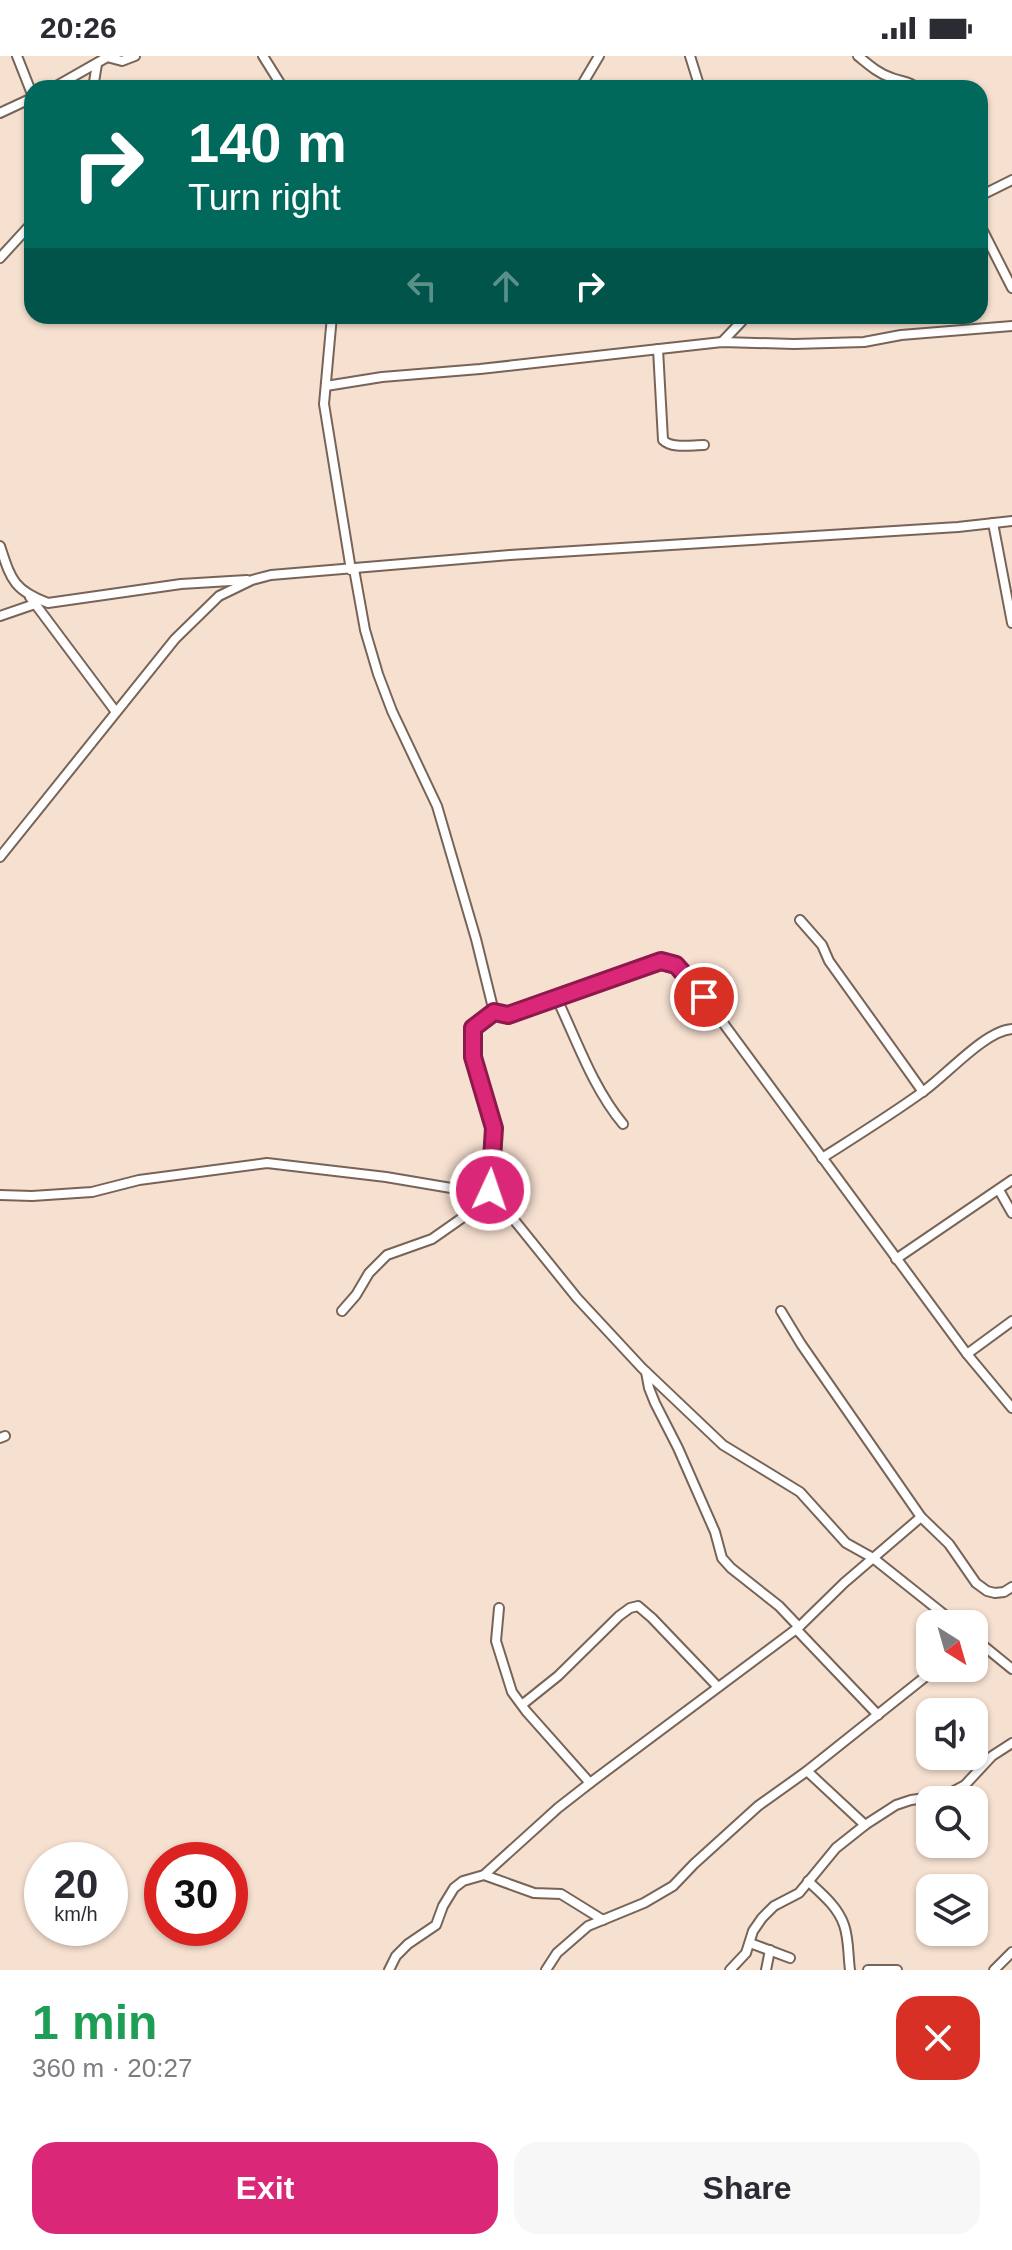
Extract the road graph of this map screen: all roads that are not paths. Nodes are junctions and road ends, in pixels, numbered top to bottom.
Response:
1 (17, 56) edge
2 (135, 56) edge
3 (263, 56) edge
4 (599, 56) edge
5 (690, 56) edge
6 (858, 56) edge
7 (108, 57) edge
8 (97, 64) junction
9 (26, 80) edge
10 (68, 80) edge
11 (94, 80) edge
12 (278, 80) edge
13 (585, 80) edge
14 (698, 80) edge
15 (900, 80) edge
16 (24, 100) edge
17 (0, 113) edge
18 (1012, 180) edge
19 (988, 192) edge
20 (24, 232) edge
21 (988, 241) edge
22 (0, 258) edge
23 (1012, 288) edge
24 (331, 324) edge
25 (737, 324) edge
26 (1012, 326) edge
27 (722, 342) junction
28 (658, 349) junction
29 (326, 386) junction
30 (704, 445) dead end
31 (1012, 521) edge
32 (993, 523) junction
33 (0, 546) edge
34 (353, 570) junction
35 (252, 580) junction
36 (32, 600) junction
37 (0, 616) edge
38 (1012, 623) edge
39 (116, 712) junction
40 (0, 857) edge
41 (800, 920) dead end
42 (557, 999) junction
43 (494, 1012) junction
44 (1012, 1029) edge
45 (923, 1092) junction
46 (623, 1124) dead end
47 (822, 1158) junction
48 (1012, 1180) edge
49 (490, 1190) junction
50 (999, 1190) junction
51 (0, 1195) edge
52 (1012, 1213) edge
53 (896, 1259) junction
54 (342, 1311) dead end
55 (781, 1311) dead end
56 (1012, 1321) edge
57 (967, 1354) junction
58 (646, 1372) junction
59 (1012, 1408) edge
60 (921, 1517) junction
61 (873, 1558) junction
62 (1012, 1587) edge
63 (499, 1608) dead end
64 (938, 1610) edge
65 (798, 1628) junction
66 (988, 1649) edge
67 (1012, 1669) edge
68 (919, 1682) edge
69 (718, 1687) junction
70 (523, 1704) junction
71 (878, 1715) junction
72 (1012, 1743) edge
73 (807, 1771) junction
74 (590, 1783) junction
75 (865, 1825) junction
76 (484, 1875) junction
77 (808, 1881) junction
78 (603, 1920) junction
79 (750, 1943) junction
80 (770, 1950) junction
81 (1012, 1952) edge
82 (790, 1958) dead end
83 (389, 1970) edge
84 (546, 1970) edge
85 (730, 1970) edge
86 (766, 1970) edge
87 (850, 1970) edge
88 (868, 1970) edge
89 (897, 1970) edge
90 (994, 1970) edge

1 - 9 street
2 - 7 street
3 - 12 street
4 - 13 street
5 - 14 street
6 - 15 street
7 - 8 street
8 - 10 street
8 - 11 street
16 - 17 street
18 - 19 street
20 - 22 street
21 - 23 street
24 - 29 street
25 - 27 street
26 - 27 street
27 - 28 street
28 - 29 street
28 - 30 street
29 - 34 street
31 - 32 street
32 - 34 street
32 - 38 street
33 - 36 street
34 - 35 street
34 - 43 street
35 - 36 street
35 - 39 street
36 - 37 street
36 - 39 street
39 - 40 street
41 - 45 street
42 - 43 street
42 - 46 street
42 - 47 street
43 - 49 street
44 - 45 street
45 - 47 street
47 - 53 street
48 - 50 street
49 - 51 street
49 - 54 street
49 - 58 street
50 - 52 street
50 - 53 street
53 - 57 street
55 - 60 street
56 - 57 street
57 - 59 street
58 - 61 street
58 - 65 street
60 - 61 street
60 - 62 street
61 - 64 street
61 - 65 street
63 - 70 street
65 - 69 street
65 - 71 street
66 - 67 street
68 - 71 street
69 - 70 street
69 - 74 street
70 - 74 street
71 - 73 street
72 - 75 street
73 - 75 street
73 - 78 street
74 - 76 street
75 - 77 street
76 - 78 street
76 - 83 street
77 - 79 street
77 - 87 street
78 - 84 street
79 - 80 street
79 - 85 street
80 - 82 street
80 - 86 street
81 - 90 street
88 - 89 street

